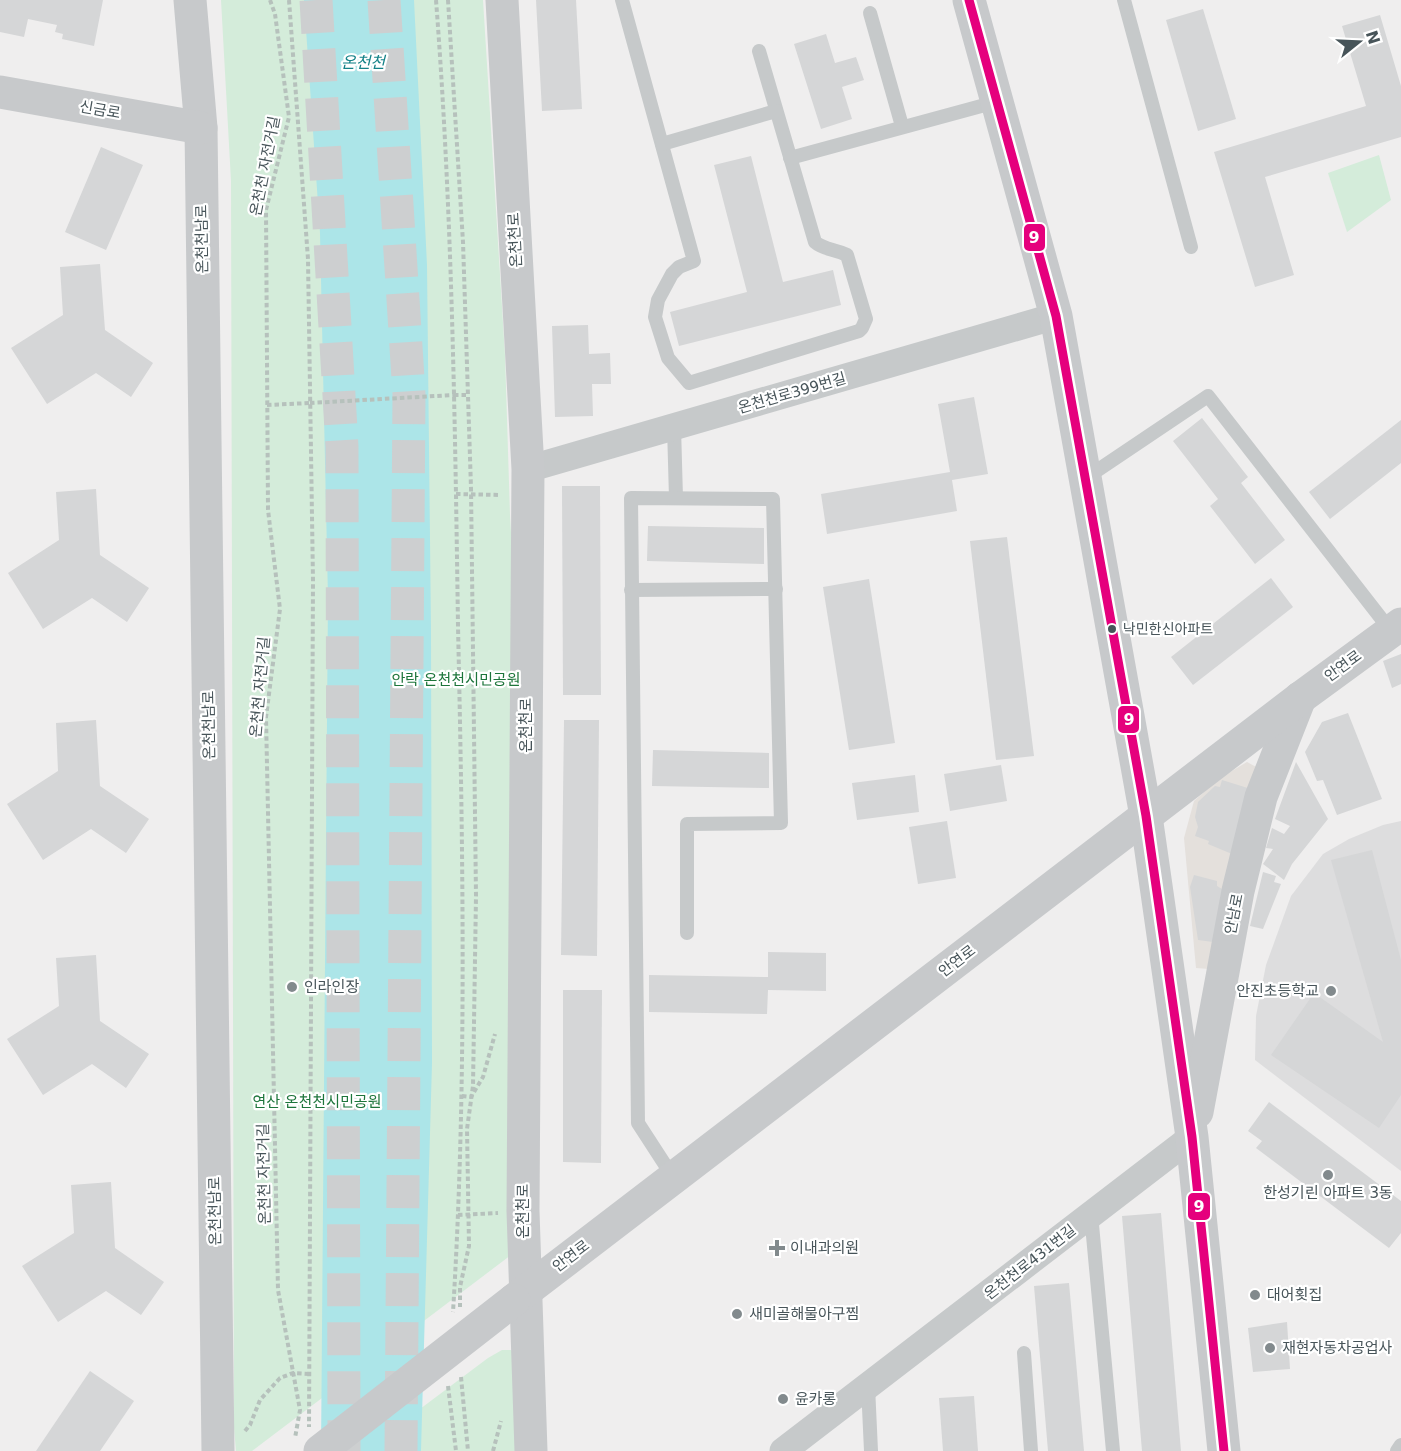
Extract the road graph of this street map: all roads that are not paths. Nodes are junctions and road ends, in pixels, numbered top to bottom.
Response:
1 (190, 0) edge
2 (502, 0) edge
3 (622, 0) edge
4 (969, 0) edge
5 (1124, 0) edge
6 (870, 13) dead end
7 (759, 51) dead end
8 (0, 92) edge
9 (996, 102) junction
10 (776, 111) junction
11 (902, 126) junction
12 (201, 128) junction
13 (662, 144) junction
14 (790, 158) junction
15 (1191, 247) dead end
16 (1056, 316) junction
17 (674, 427) junction
18 (1085, 478) junction
19 (527, 483) junction
20 (676, 498) junction
21 (631, 590) junction
22 (776, 590) junction
23 (1396, 628) edge
24 (1300, 698) junction
25 (1146, 816) junction
26 (687, 933) dead end
27 (1192, 1137) junction
28 (673, 1178) junction
29 (1091, 1214) junction
30 (519, 1295) junction
31 (1024, 1353) dead end
32 (868, 1386) junction
33 (308, 1440) edge
34 (229, 1444) edge
35 (1401, 1445) edge
36 (531, 1451) edge
37 (783, 1451) edge
38 (872, 1451) edge
39 (1031, 1451) edge
40 (1113, 1451) edge
41 (1224, 1451) edge
42 (1396, 1451) edge

1 - 12 street, 온천천남로
2 - 19 street, 온천천로
3 - 13 lane
4 - 9 street, 안남로
5 - 15 lane
6 - 11 lane
7 - 10 lane
8 - 12 street, 신금로
9 - 11 lane
9 - 16 street, 안남로
10 - 13 lane
10 - 14 lane
11 - 14 lane
12 - 34 street, 온천천남로
13 - 14 lane
16 - 17 street, 온천천로399번길
16 - 18 street, 안남로
17 - 19 street, 온천천로399번길
17 - 20 lane
18 - 23 lane
18 - 25 street, 안남로
19 - 30 street, 온천천로
20 - 21 lane
20 - 22 lane
21 - 22 lane
21 - 28 lane
22 - 26 lane
23 - 24 street, 안연로
24 - 25 street, 안연로
24 - 27 street, 안남로
25 - 27 street, 안남로
25 - 28 street, 안연로
27 - 29 street, 온천천로431번길
27 - 41 street, 안남로
28 - 30 street, 안연로
29 - 32 street, 온천천로431번길
29 - 40 lane
30 - 33 street, 안연로, bridge
30 - 36 street, 온천천로
31 - 39 lane
32 - 37 street, 온천천로431번길
32 - 38 lane
35 - 42 lane

